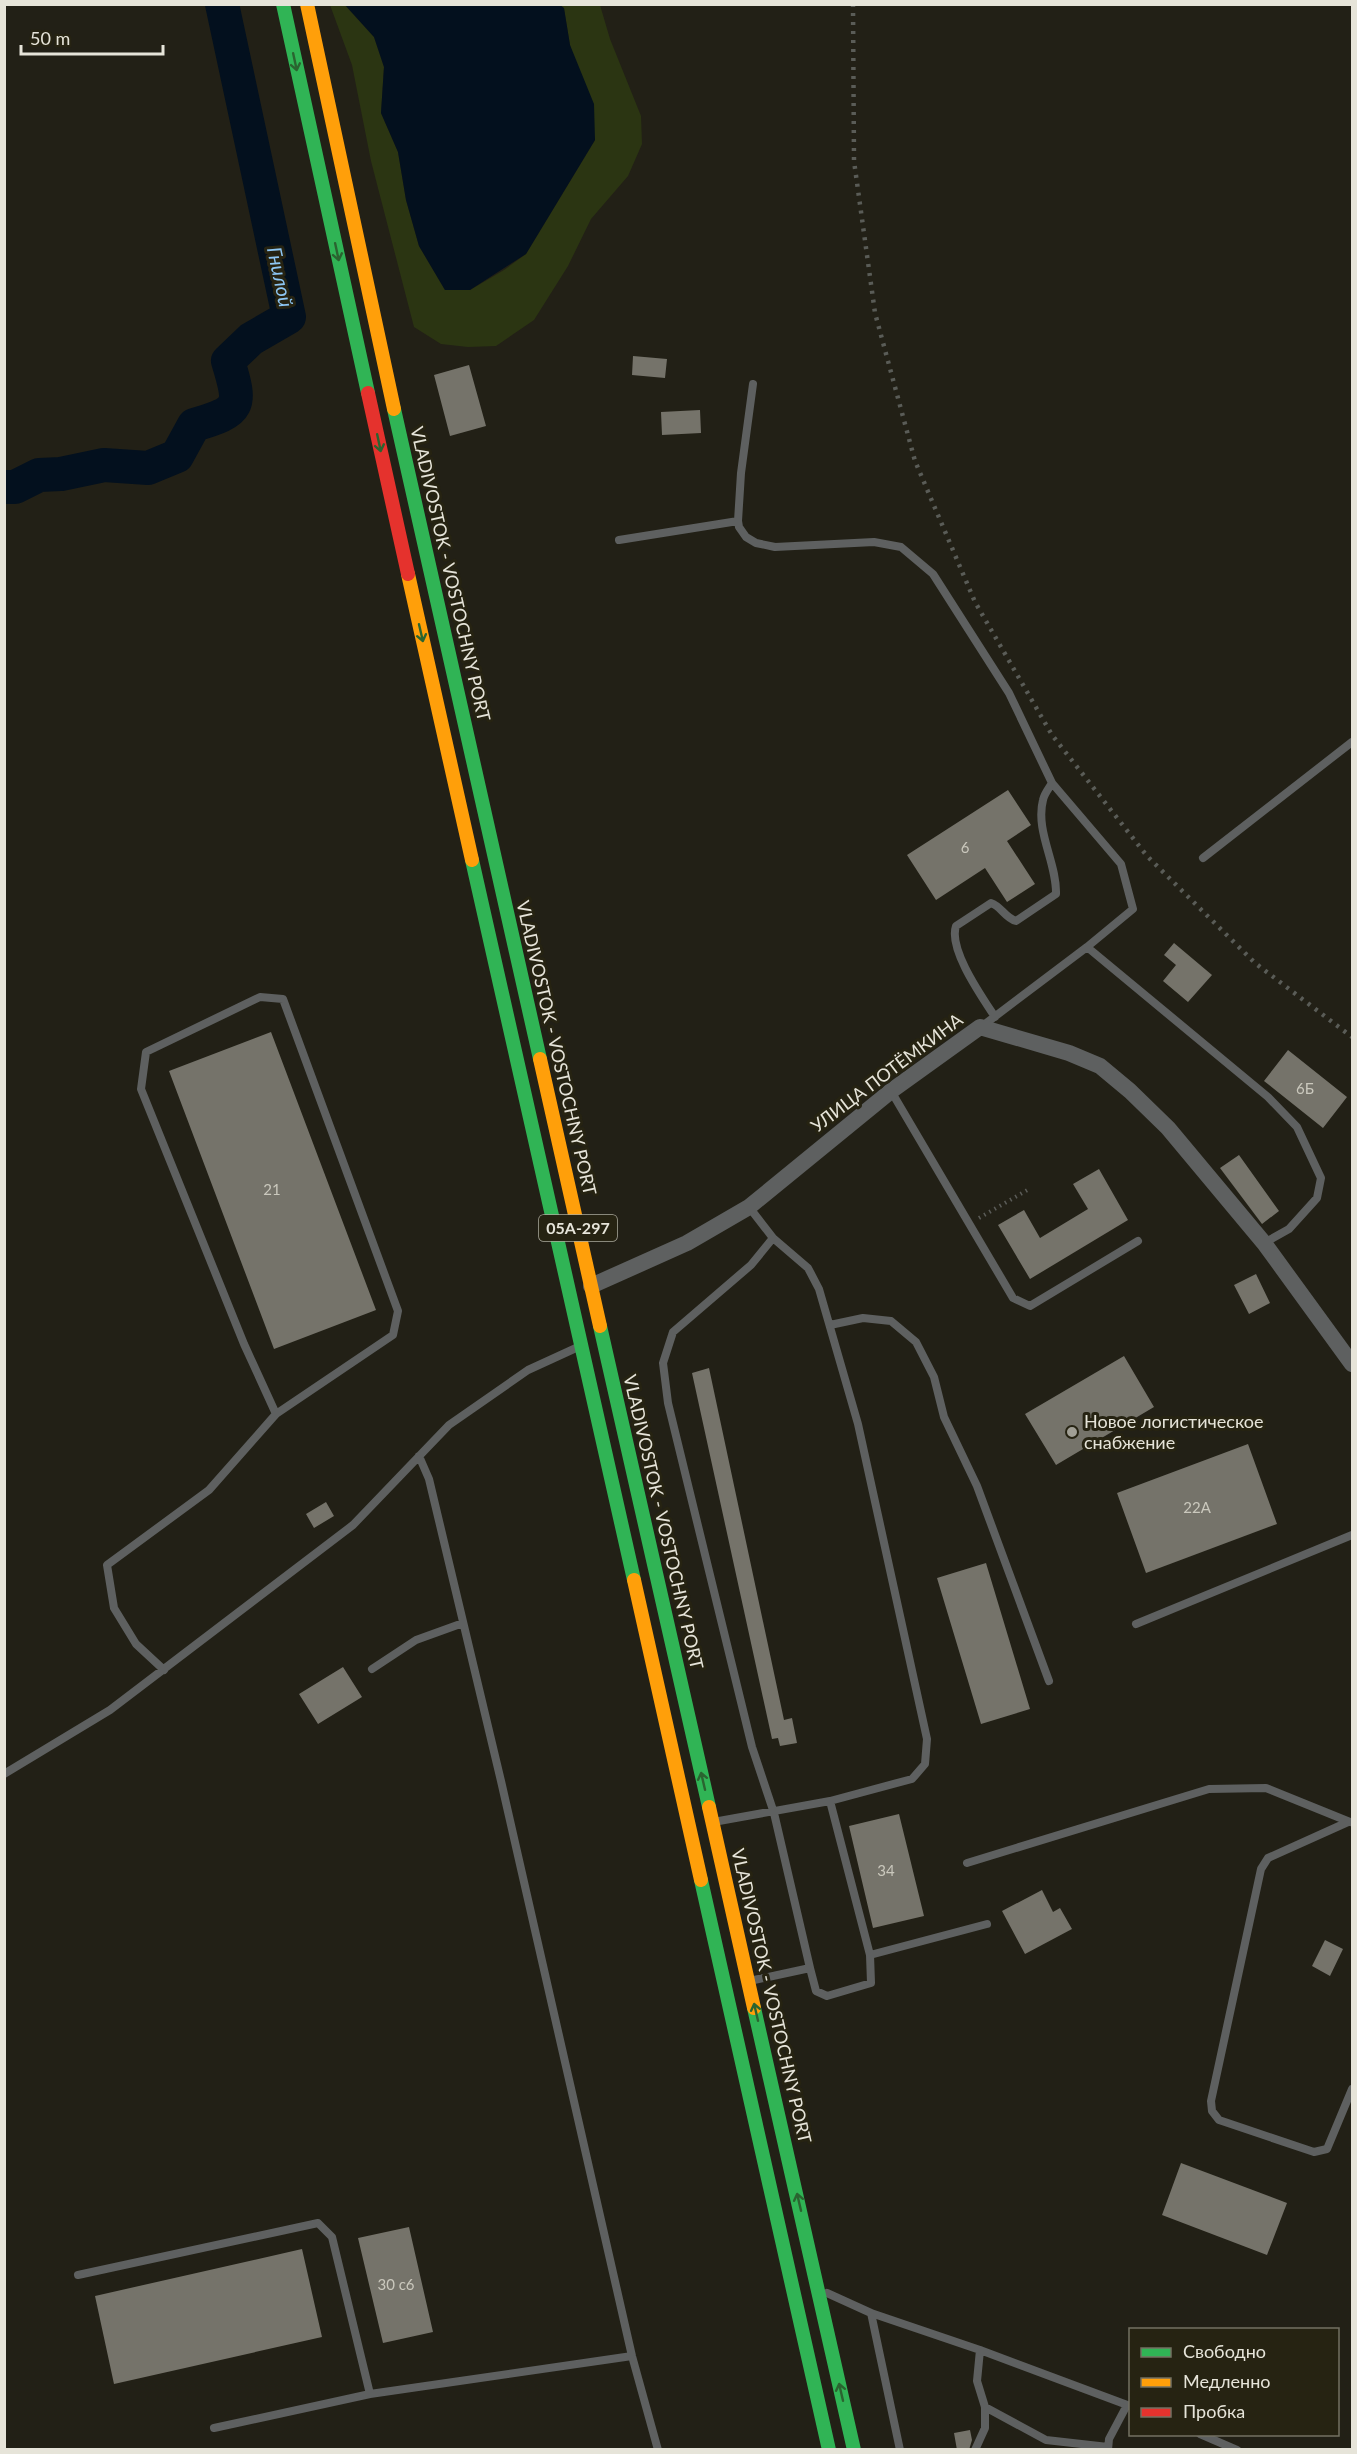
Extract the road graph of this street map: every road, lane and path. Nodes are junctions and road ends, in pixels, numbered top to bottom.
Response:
1 (283, 4) edge
2 (307, 4) edge
3 (753, 384) dead end
4 (738, 521) junction
5 (619, 540) dead end
6 (1353, 742) edge
7 (1052, 783) junction
8 (1203, 858) dead end
9 (1087, 947) junction
10 (995, 1017) junction
11 (980, 1027) junction
12 (891, 1091) junction
13 (1029, 1189) dead end
14 (749, 1207) junction
15 (971, 1223) junction
16 (772, 1238) junction
17 (1138, 1241) dead end
18 (1264, 1243) junction
19 (591, 1286) junction
20 (830, 1325) junction
21 (581, 1346) junction
22 (1353, 1364) edge
23 (276, 1414) junction
24 (419, 1456) junction
25 (1353, 1535) edge
26 (463, 1623) junction
27 (1136, 1624) dead end
28 (372, 1669) dead end
29 (165, 1670) junction
30 (1049, 1681) dead end
31 (4, 1774) edge
32 (830, 1801) junction
33 (774, 1813) junction
34 (713, 1822) junction
35 (1351, 1822) edge
36 (967, 1863) dead end
37 (987, 1924) dead end
38 (870, 1955) junction
39 (810, 1968) junction
40 (749, 1981) junction
41 (1353, 2089) edge
42 (78, 2275) dead end
43 (818, 2289) junction
44 (871, 2313) junction
45 (980, 2350) junction
46 (632, 2356) junction
47 (370, 2394) junction
48 (1129, 2406) edge
49 (985, 2407) junction
50 (214, 2428) dead end
51 (1205, 2436) edge
52 (1108, 2448) edge
53 (658, 2450) edge
54 (829, 2450) edge
55 (854, 2450) edge
56 (900, 2450) edge
57 (975, 2450) edge
58 (1237, 2450) edge

1 -> 21 highway, 05А-297
2 - 19 highway, VLADIVOSTOK - VOSTOCHNY PORT / 05А-297
3 - 4 lane
4 - 5 lane
4 - 7 lane
6 - 8 lane
7 - 9 lane
7 - 10 lane
9 - 10 lane
9 - 18 lane
10 - 11 lane
11 - 12 street, УЛИЦА ПОТЁМКИНА
11 - 18 street, УЛИЦА ПОТЁМКИНА
12 - 14 street, УЛИЦА ПОТЁМКИНА
12 - 15 lane
13 - 15 path
14 - 16 lane
14 - 19 street, УЛИЦА ПОТЁМКИНА
15 - 17 lane
16 - 20 lane
16 - 33 lane
18 - 22 street, УЛИЦА ПОТЁМКИНА
34 -> 19 highway, VLADIVOSTOK - VOSTOCHNY PORT / 05А-297
20 - 30 lane
20 - 32 lane
21 - 24 lane
21 - 54 highway, 05А-297
23 - 23 lane
23 - 29 lane
24 - 26 lane
24 - 29 lane
25 - 27 lane
26 - 28 lane
26 - 46 lane
29 - 31 lane
32 - 33 lane
32 - 38 lane
33 - 34 lane
33 - 39 lane
34 - 40 highway, VLADIVOSTOK - VOSTOCHNY PORT / 05А-297
35 - 36 lane
35 - 41 lane
37 - 38 lane
38 - 39 lane
39 - 40 lane
43 -> 40 highway, VLADIVOSTOK - VOSTOCHNY PORT / 05А-297
42 - 47 lane
43 - 44 lane
55 -> 43 highway, VLADIVOSTOK - VOSTOCHNY PORT / 05А-297
44 - 45 lane
44 - 56 lane
45 - 48 lane
45 - 49 lane
46 - 47 lane
46 - 53 lane
47 - 50 lane
48 - 52 lane
49 - 52 lane
49 - 57 lane
51 - 58 lane

